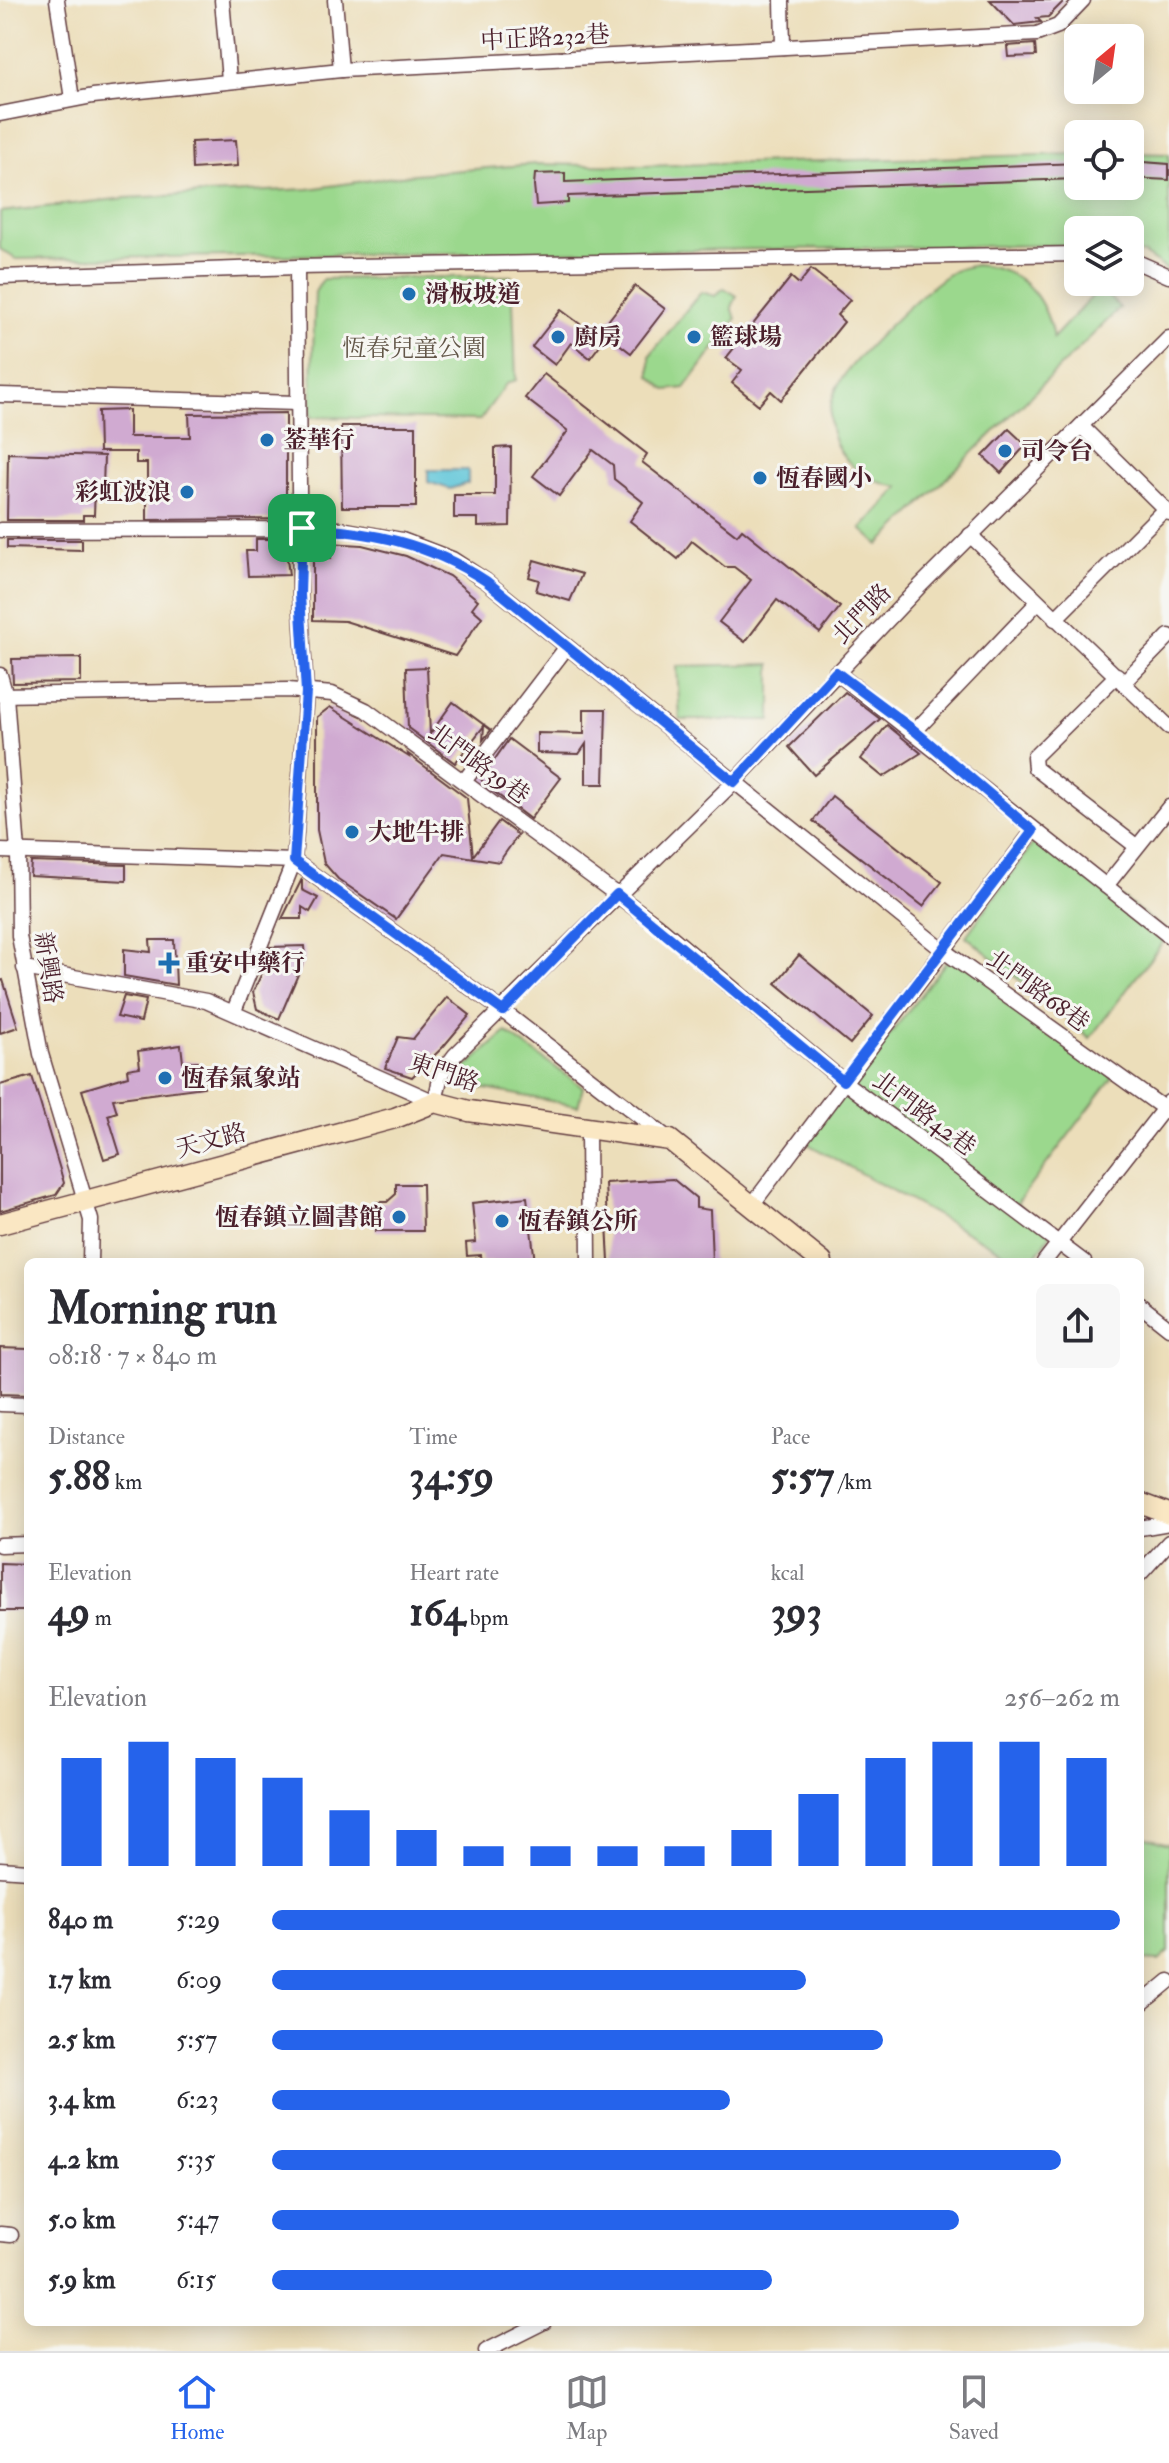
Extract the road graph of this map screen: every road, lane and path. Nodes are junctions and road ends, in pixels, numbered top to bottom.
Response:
1 (57, 0) edge
2 (222, 0) edge
3 (335, 0) edge
4 (782, 0) edge
5 (1083, 0) edge
6 (783, 47) junction
7 (341, 70) junction
8 (229, 80) junction
9 (72, 99) junction
10 (0, 114) edge
11 (1064, 254) edge
12 (1144, 265) edge
13 (297, 267) junction
14 (1169, 276) edge
15 (0, 277) edge
16 (1169, 338) edge
17 (0, 395) edge
18 (297, 403) junction
19 (1081, 426) junction
20 (1167, 511) edge
21 (302, 528) junction
22 (0, 530) edge
23 (970, 535) junction
24 (1038, 602) junction
25 (1055, 619) junction
26 (1169, 636) edge
27 (566, 648) junction
28 (836, 672) junction
29 (0, 675) edge
30 (1120, 679) junction
31 (306, 692) junction
32 (3, 696) edge
33 (1169, 727) edge
34 (915, 731) junction
35 (465, 780) junction
36 (734, 782) junction
37 (1169, 807) edge
38 (1033, 831) junction
39 (1136, 846) junction
40 (0, 851) edge
41 (18, 851) junction
42 (294, 861) junction
43 (1106, 886) junction
44 (617, 894) junction
45 (1169, 936) edge
46 (944, 951) junction
47 (24, 968) junction
48 (234, 1011) junction
49 (503, 1011) junction
50 (843, 1081) junction
51 (435, 1102) junction
52 (1167, 1107) edge
53 (588, 1128) junction
54 (670, 1140) junction
55 (84, 1202) junction
56 (752, 1205) junction
57 (0, 1224) edge
58 (1059, 1243) junction
59 (90, 1258) edge
60 (589, 1258) edge
61 (817, 1258) edge
62 (1047, 1258) edge
63 (1079, 1258) edge
64 (1144, 1308) edge
65 (1169, 1328) edge
66 (0, 1404) edge
67 (24, 1405) edge
68 (1144, 1505) edge
69 (1169, 1514) edge
70 (1169, 1523) edge
71 (1144, 1527) edge
72 (1169, 1542) edge
73 (24, 1544) edge
74 (0, 1545) edge
75 (1144, 1570) edge
76 (0, 1869) edge
77 (24, 1871) edge
78 (1169, 1981) edge
79 (1144, 2002) edge
80 (536, 2326) edge
81 (486, 2351) edge

1 - 9 street
2 - 8 street
3 - 7 street
4 - 6 street
5 - 6 street, 中正路232巷
6 - 7 street, 中正路232巷
7 - 8 street, 中正路232巷
8 - 9 street, 中正路232巷
9 - 10 street, 中正路232巷
11 - 13 street
12 - 14 street
13 - 15 street
13 - 18 street
16 - 19 street, 北門路
17 - 18 street
18 - 21 street
19 - 20 street
19 - 23 street, 北門路
20 - 25 street
21 - 22 street
21 - 27 street
21 - 31 street
23 - 24 street
23 - 28 street, 北門路
24 - 25 street
24 - 34 street
25 - 30 street
26 - 30 street
27 - 35 street
27 - 36 street
28 - 34 street
28 - 36 street, 北門路
29 - 32 street, 新興路
30 - 33 street
30 - 39 street
31 - 32 street, 北門路39巷
31 - 35 street, 北門路39巷
31 - 42 street
32 - 41 street, 新興路
34 - 38 street
35 - 44 street, 北門路39巷
36 - 44 street, 北門路
36 - 46 street, 北門路68巷
37 - 39 street
38 - 43 street
38 - 46 street
39 - 43 street
40 - 41 street
41 - 42 street
41 - 47 street, 新興路
42 - 48 street
42 - 49 street
43 - 45 street
44 - 49 street, 北門路
44 - 50 street, 北門路42巷
46 - 50 street
46 - 52 street, 北門路68巷
47 - 48 street, 東門路
47 - 55 street, 新興路
48 - 51 street, 東門路
49 - 51 street, 北門路
49 - 54 street
50 - 56 street
50 - 58 street, 北門路42巷
51 - 53 main road, 東門路
51 - 55 main road, 天文路
52 - 58 street
53 - 54 main road, 東門路
53 - 60 street
54 - 56 main road
55 - 57 main road, 天文路
55 - 59 street, 新興路
56 - 61 main road
58 - 62 street
58 - 63 street, 北門路42巷
64 - 65 street
66 - 67 street
68 - 69 main road
70 - 71 street
72 - 75 street
73 - 74 street
76 - 77 street
78 - 79 street
80 - 81 street

